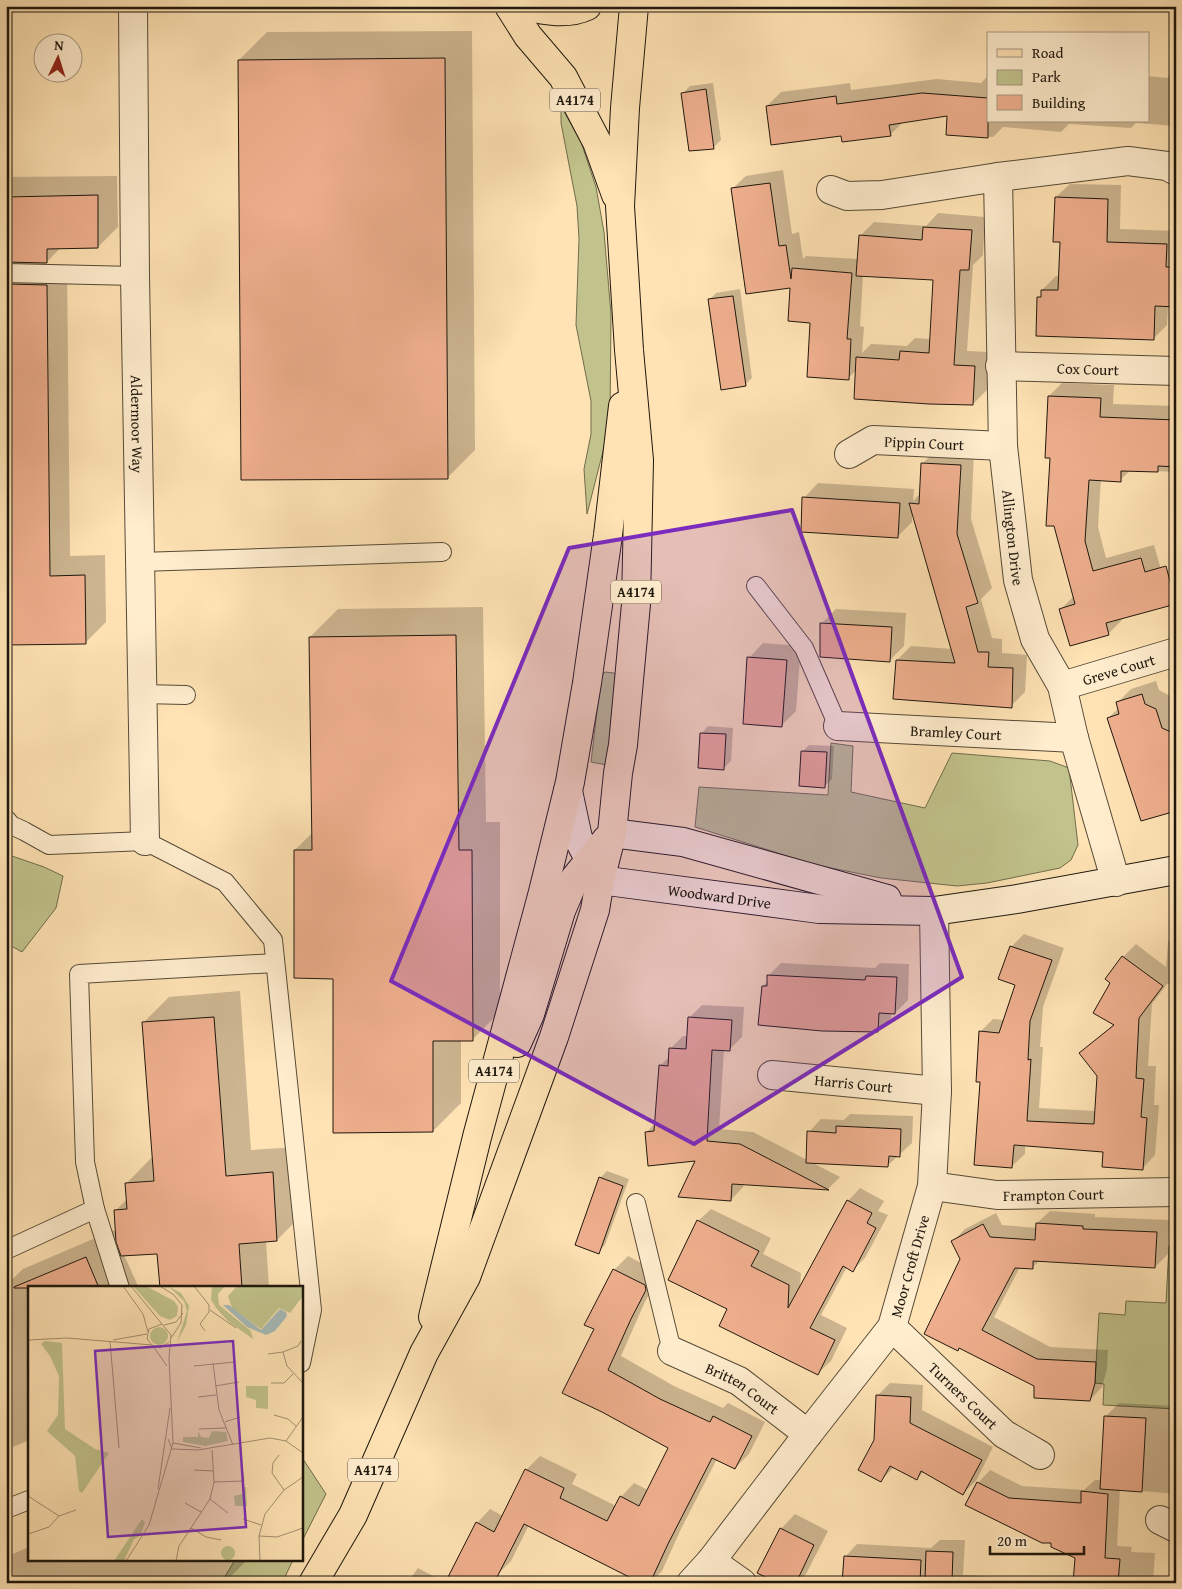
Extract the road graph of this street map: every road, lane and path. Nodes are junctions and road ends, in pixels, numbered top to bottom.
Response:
1 (133, 6) edge
2 (508, 6) edge
3 (526, 6) edge
4 (587, 6) edge
5 (634, 6) edge
6 (1176, 171) edge
7 (998, 177) junction
8 (831, 190) dead end
9 (620, 206) junction
10 (6, 273) edge
11 (135, 276) junction
12 (629, 350) junction
13 (1000, 366) junction
14 (1176, 372) edge
15 (1003, 446) junction
16 (850, 454) dead end
17 (442, 552) dead end
18 (140, 562) junction
19 (756, 586) dead end
20 (1176, 652) edge
21 (1062, 686) junction
22 (142, 694) junction
23 (186, 695) dead end
24 (838, 726) joint
25 (1074, 738) junction
26 (568, 791) junction
27 (6, 819) edge
28 (612, 833) junction
29 (145, 840) junction
30 (595, 870) junction
31 (1176, 870) edge
32 (1116, 882) junction
33 (934, 911) junction
34 (275, 963) junction
35 (772, 1075) dead end
36 (936, 1091) junction
37 (477, 1137) junction
38 (932, 1186) junction
39 (1176, 1192) edge
40 (636, 1203) dead end
41 (95, 1209) junction
42 (6, 1250) edge
43 (119, 1286) edge
44 (892, 1327) junction
45 (672, 1351) joint
46 (424, 1353) junction
47 (302, 1358) edge
48 (808, 1434) junction
49 (1040, 1455) dead end
50 (28, 1500) edge
51 (6, 1509) edge
52 (711, 1561) junction
53 (313, 1583) edge
54 (691, 1583) edge
55 (742, 1583) edge

1 - 11 street, Aldermoor Way
2 - 9 main road, A4174
3 - 4 main road
5 - 9 main road, A4174
6 - 7 street
7 - 8 street
7 - 13 street, Allington Drive
9 - 12 main road, A4174
10 - 11 lane
11 - 18 street, Aldermoor Way
12 - 26 main road, A4174
12 - 28 main road, A4174
13 - 14 street, Cox Court
13 - 15 street, Allington Drive
15 - 16 street, Pippin Court
15 - 21 street, Allington Drive
17 - 18 lane
18 - 22 street, Aldermoor Way
19 - 24 lane
20 - 21 street, Greve Court
21 - 25 street, Allington Drive
22 - 23 lane
22 - 29 street, Aldermoor Way
24 - 25 street, Bramley Court
25 - 32 street, Allington Drive
26 - 30 street
26 - 37 main road, A4174
27 - 29 lane
28 - 30 main road, A4174
28 - 33 street, Woodward Drive
29 - 34 lane
30 - 33 street, Woodward Drive
30 - 37 main road, A4174
30 - 46 main road, A4174
31 - 32 street, Woodward Drive
32 - 33 street, Woodward Drive
33 - 36 street, Moor Croft Drive
34 - 41 lane
34 - 47 lane
35 - 36 street, Harris Court
36 - 38 street, Moor Croft Drive
37 - 46 main road, A4174
38 - 39 street, Frampton Court
38 - 44 street, Moor Croft Drive
40 - 45 lane
41 - 42 lane
41 - 43 lane
44 - 48 street, Moor Croft Drive
44 - 49 street, Turners Court
45 - 48 street, Britten Court
46 - 53 main road, A4174
48 - 52 street, Moor Croft Drive
50 - 51 lane
52 - 54 street, Moor Croft Drive
52 - 55 street

